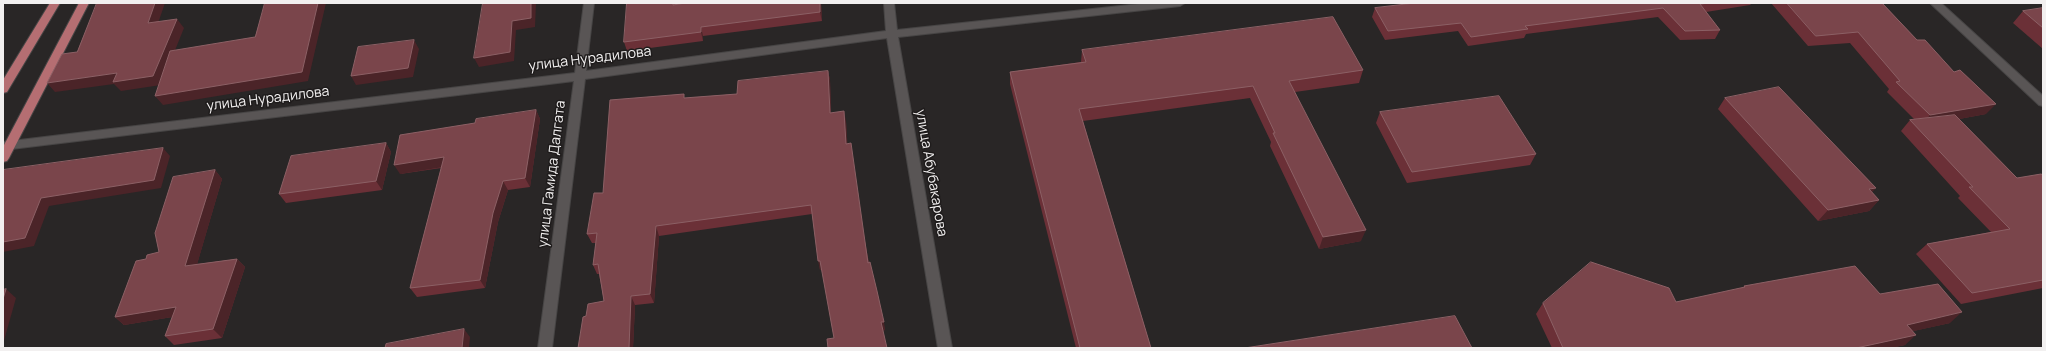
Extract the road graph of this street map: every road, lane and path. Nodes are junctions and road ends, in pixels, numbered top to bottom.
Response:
1 (54, 3) edge
2 (84, 3) edge
3 (589, 3) edge
4 (889, 3) edge
5 (1180, 3) edge
6 (1935, 3) edge
7 (892, 34) junction
8 (580, 76) junction
9 (3, 89) edge
10 (2043, 102) edge
11 (6, 146) edge
12 (3, 158) edge
13 (545, 348) edge
14 (946, 348) edge

1 - 9 main road
2 - 11 main road
3 - 8 street, улица Гамида Далгата
4 - 7 street, улица Абубакарова
5 - 7 street, улица Нурадилова
6 - 10 street
7 - 8 street, улица Нурадилова
7 - 14 street, улица Абубакарова
8 - 11 street, улица Нурадилова
8 - 13 street, улица Гамида Далгата
11 - 12 main road

